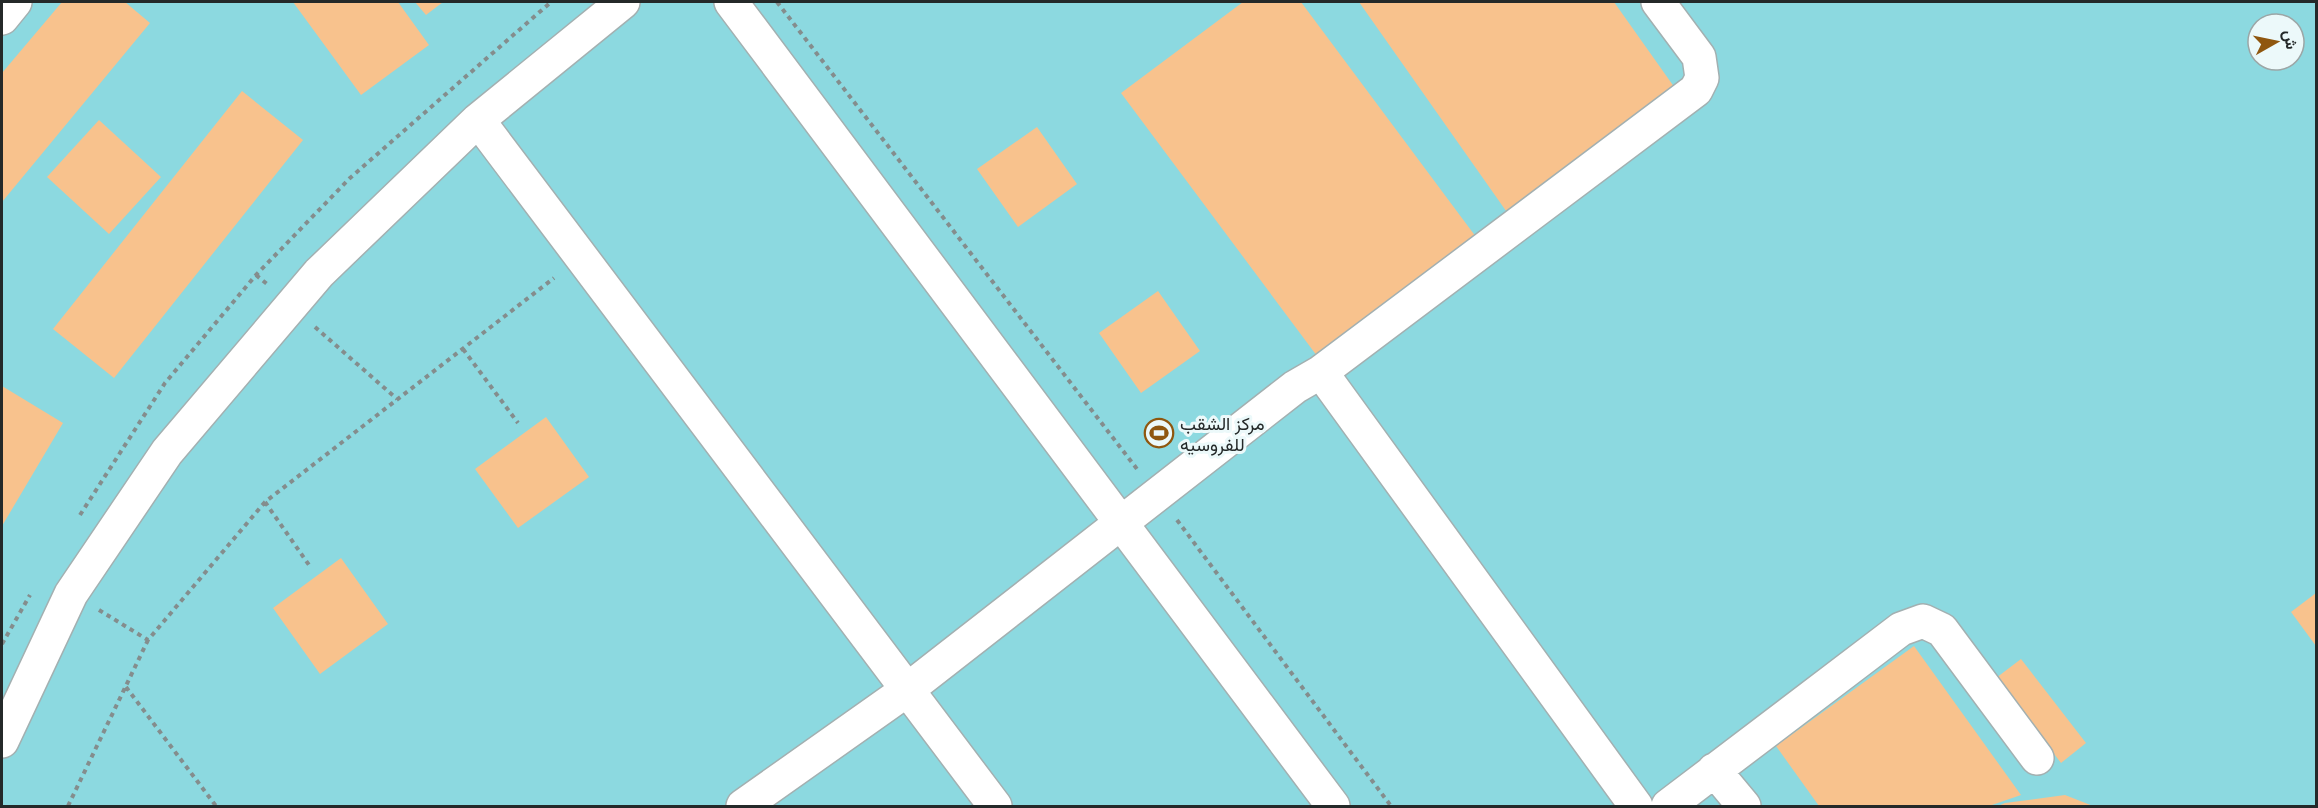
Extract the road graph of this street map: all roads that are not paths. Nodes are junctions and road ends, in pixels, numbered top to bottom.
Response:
1 (15, 2) edge
2 (623, 2) edge
3 (731, 2) edge
4 (1658, 2) edge
5 (2, 18) edge
6 (478, 120) junction
7 (1320, 372) junction
8 (1121, 522) junction
9 (907, 690) junction
10 (2, 741) edge
11 (2037, 758) dead end
12 (1714, 770) junction
13 (742, 807) edge
14 (995, 807) edge
15 (1333, 807) edge
16 (1636, 807) edge
17 (1668, 807) edge
18 (1744, 807) edge

1 - 5 lane
2 - 6 lane
3 - 8 lane
4 - 7 lane
6 - 9 lane
6 - 10 lane
7 - 8 lane
7 - 16 lane
8 - 9 lane
8 - 15 lane
9 - 13 lane
9 - 14 lane
11 - 12 lane
12 - 17 lane
12 - 18 lane

